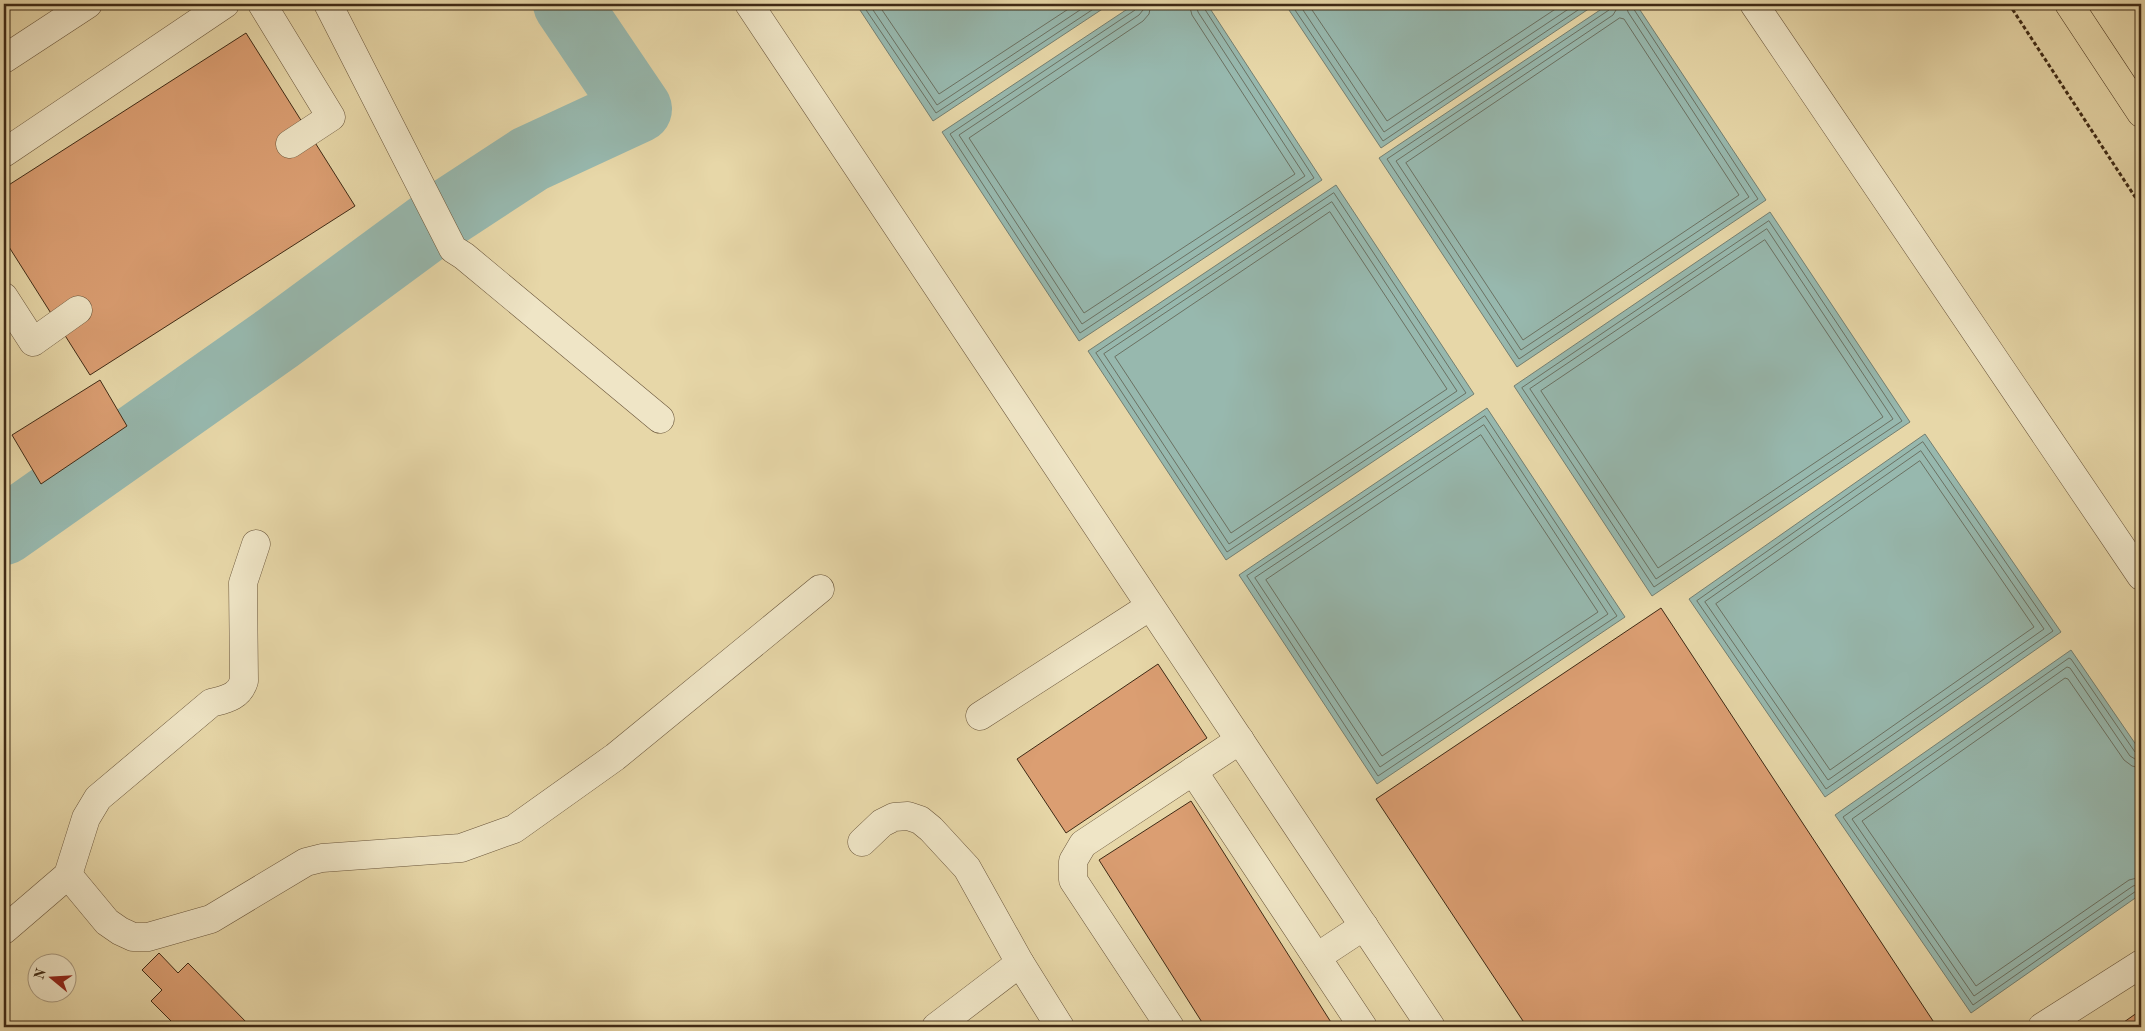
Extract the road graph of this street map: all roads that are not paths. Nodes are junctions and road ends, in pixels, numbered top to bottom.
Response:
1 (88, 4) edge
2 (225, 4) edge
3 (262, 4) edge
4 (328, 4) edge
5 (749, 4) edge
6 (1754, 4) edge
7 (2069, 4) edge
8 (4, 59) edge
9 (2141, 113) edge
10 (290, 144) dead end
11 (4, 153) edge
12 (4, 297) edge
13 (78, 310) dead end
14 (660, 419) dead end
15 (256, 544) dead end
16 (2141, 576) edge
17 (820, 589) dead end
18 (1149, 607) junction
19 (980, 716) dead end
20 (1240, 740) junction
21 (1193, 772) junction
22 (862, 842) dead end
23 (68, 875) junction
24 (1364, 926) junction
25 (4, 930) edge
26 (1316, 957) junction
27 (1020, 963) junction
28 (2141, 964) edge
29 (936, 1027) edge
30 (1060, 1027) edge
31 (1170, 1027) edge
32 (1363, 1027) edge
33 (1431, 1027) edge
34 (2042, 1027) edge

1 - 8 street
2 - 11 street
3 - 10 street
4 - 14 street
5 - 18 street
6 - 16 street
7 - 9 highway
12 - 13 street
15 - 23 street
17 - 23 street
18 - 19 street
18 - 20 street
20 - 21 street
20 - 24 street
21 - 26 street
21 - 31 street
22 - 27 street
23 - 25 street
24 - 26 street
24 - 33 street
26 - 32 street
27 - 29 street
27 - 30 street
28 - 34 street

